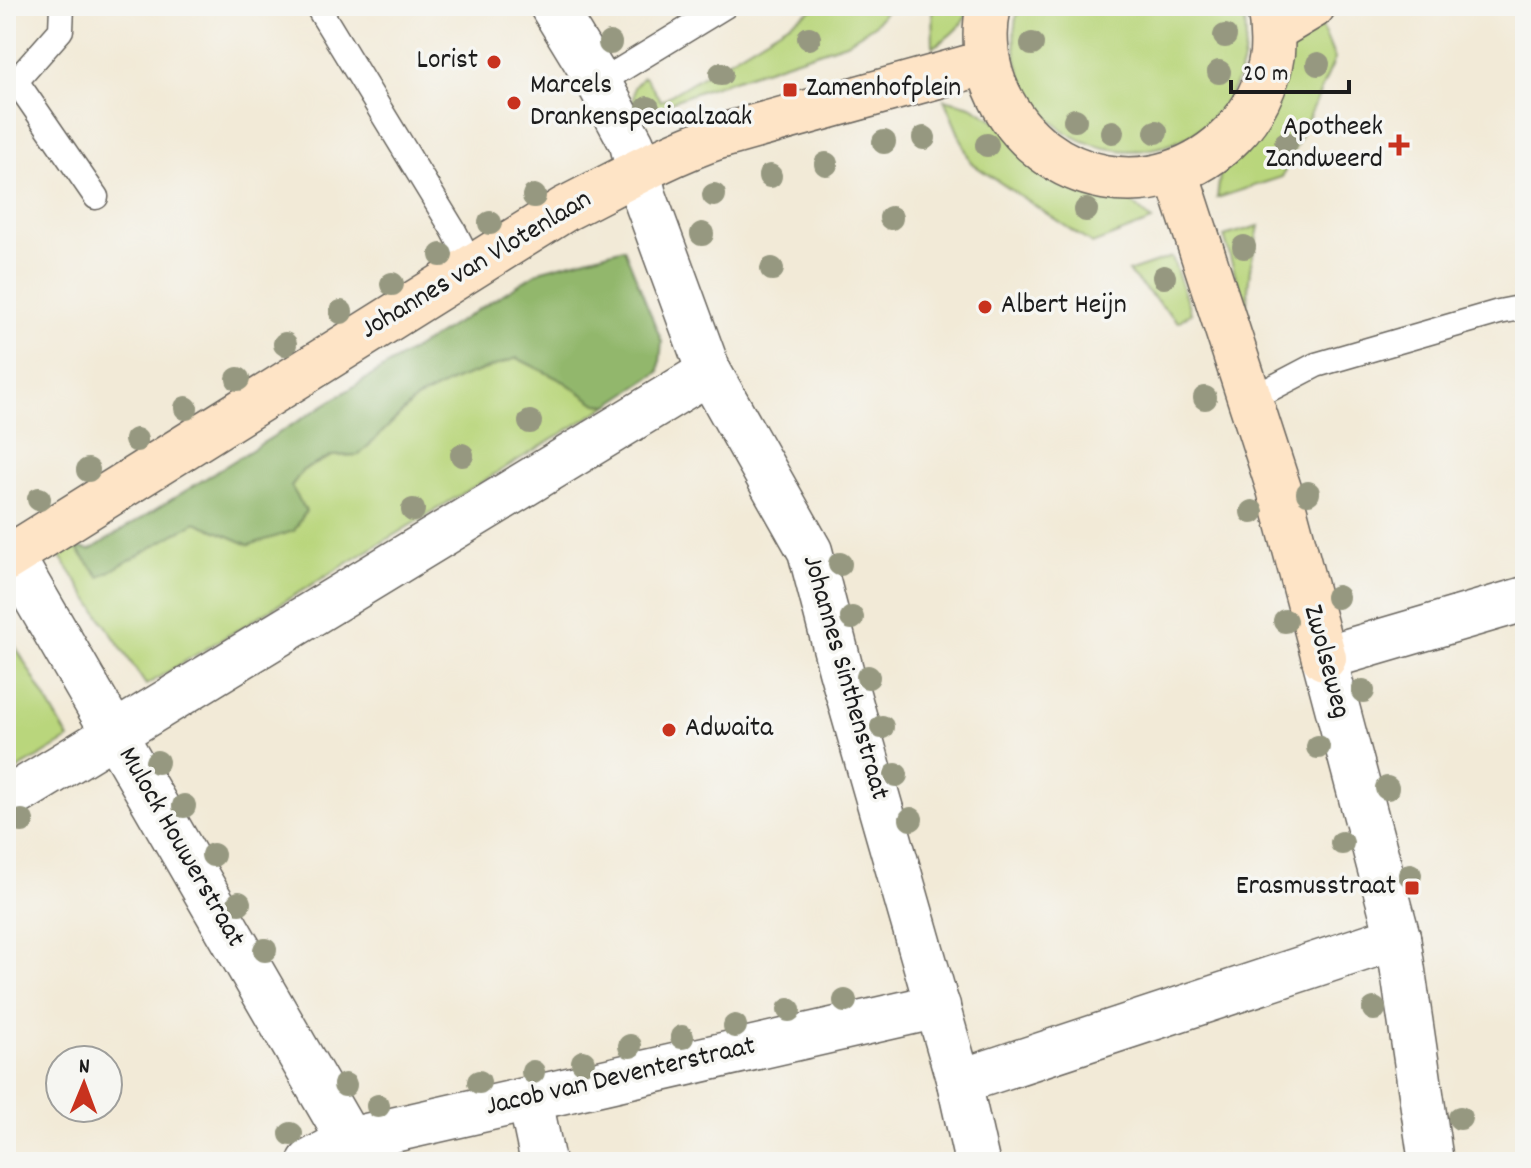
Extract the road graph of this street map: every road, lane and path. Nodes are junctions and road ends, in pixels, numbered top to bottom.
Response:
1 (62, 6) edge
2 (317, 6) edge
3 (552, 6) edge
4 (725, 6) edge
5 (989, 6) edge
6 (1313, 6) edge
7 (1271, 18) edge
8 (988, 62) junction
9 (599, 83) junction
10 (639, 172) junction
11 (1176, 172) junction
12 (96, 197) dead end
13 (472, 266) junction
14 (1525, 307) edge
15 (709, 372) junction
16 (1251, 399) junction
17 (8, 554) edge
18 (1525, 599) edge
19 (1324, 658) junction
20 (114, 733) junction
21 (6, 800) edge
22 (1398, 937) junction
23 (938, 1006) junction
24 (959, 1082) junction
25 (530, 1100) junction
26 (349, 1140) junction
27 (310, 1162) edge
28 (543, 1162) edge
29 (977, 1162) edge
30 (1431, 1162) edge

1 - 12 lane
2 - 13 lane
3 - 9 street, Johannes Sinthenstraat
4 - 9 lane
5 - 8 street
6 - 7 street
7 - 11 street
8 - 10 street, Johannes van Vlotenlaan
8 - 11 street
9 - 10 street, Johannes Sinthenstraat
10 - 13 street, Johannes van Vlotenlaan
10 - 15 street, Johannes Sinthenstraat
11 - 16 street, Zwolseweg
13 - 17 street, Johannes van Vlotenlaan
14 - 16 lane
15 - 20 street
15 - 23 street, Johannes Sinthenstraat
16 - 19 street, Zwolseweg
17 - 20 street, Mulock Houwerstraat
18 - 19 street
19 - 22 street, Zwolseweg
20 - 21 street
20 - 26 street, Mulock Houwerstraat
22 - 24 street
22 - 30 street, Zwolseweg
23 - 24 street, Johannes Sinthenstraat
23 - 25 street, Jacob van Deventerstraat
24 - 29 street, Johannes Sinthenstraat
25 - 26 street, Jacob van Deventerstraat
25 - 28 street
26 - 27 street, Jacob van Deventerstraat

